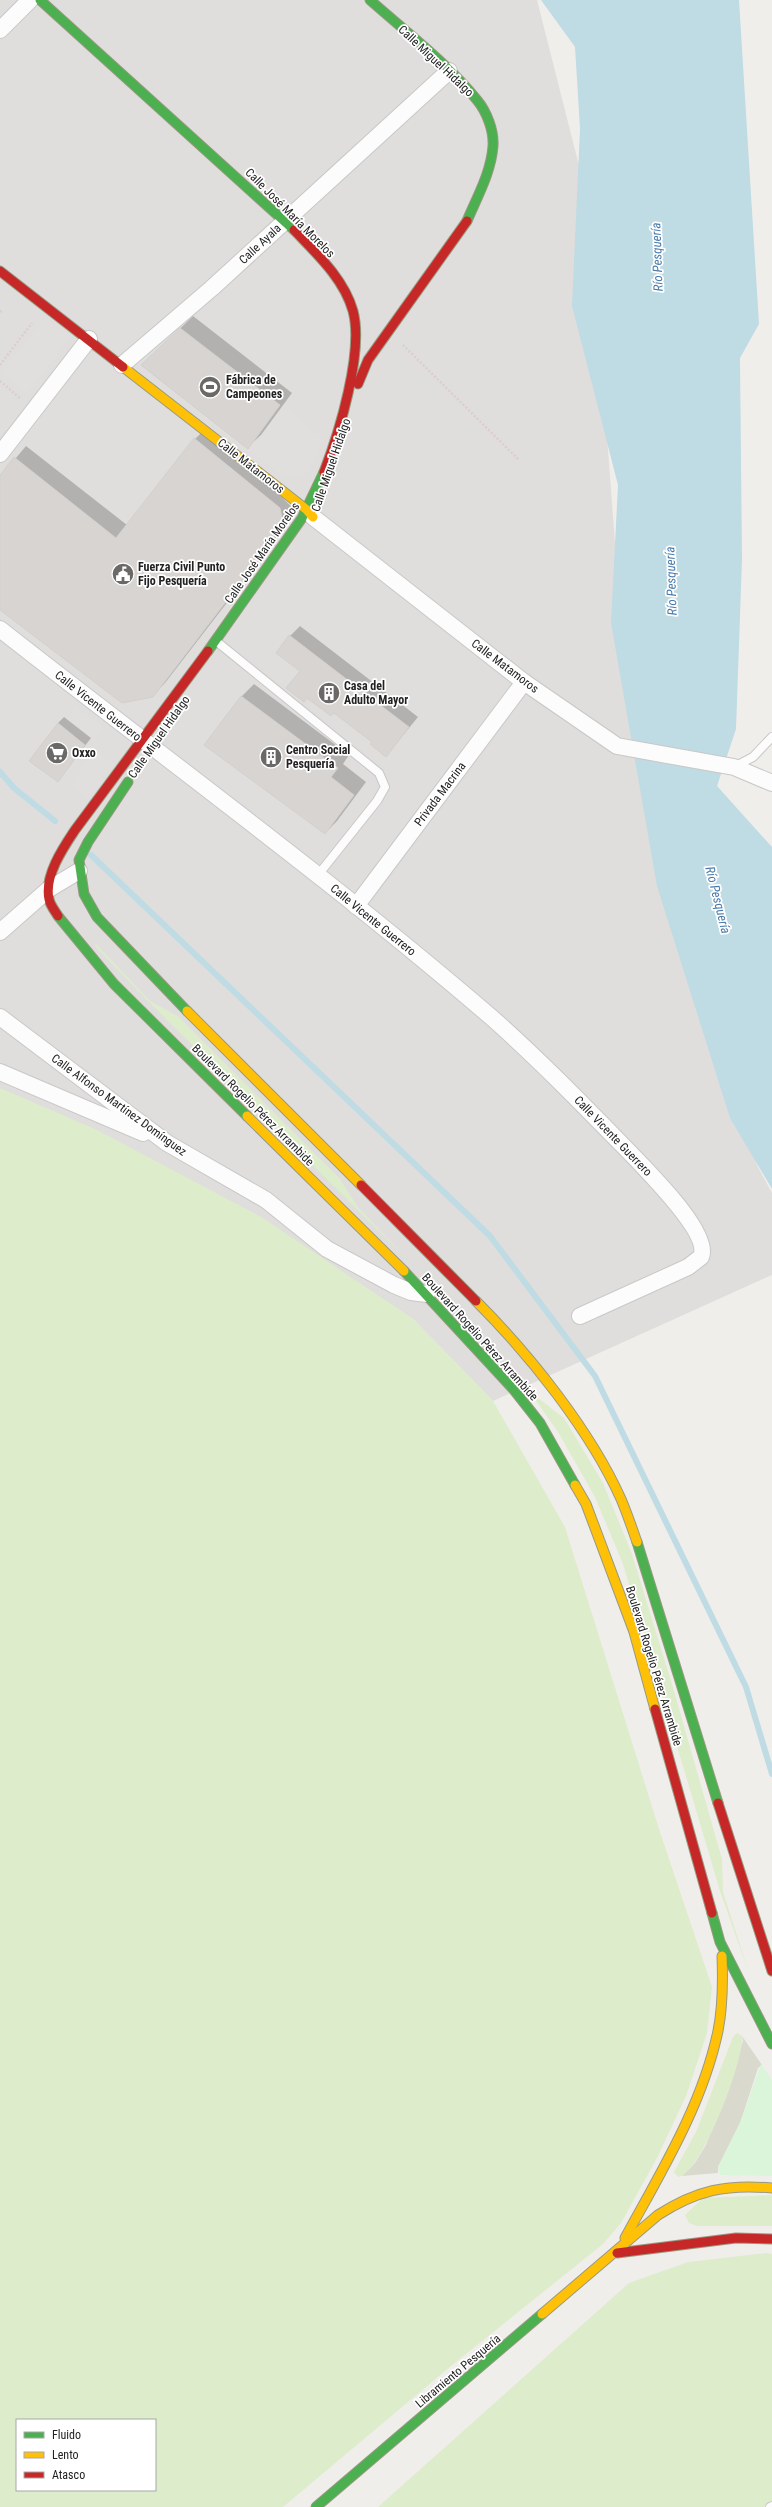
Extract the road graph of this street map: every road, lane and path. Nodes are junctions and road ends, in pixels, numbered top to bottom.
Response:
1 (30, 0) edge
2 (40, 0) edge
3 (370, 0) edge
4 (0, 30) edge
5 (449, 71) junction
6 (285, 221) junction
7 (0, 271) edge
8 (45, 306) junction
9 (389, 330) junction
10 (89, 339) junction
11 (122, 365) junction
12 (0, 366) edge
13 (0, 381) edge
14 (34, 410) junction
15 (0, 454) edge
16 (519, 460) dead end
17 (310, 513) junction
18 (298, 542) dead end
19 (0, 629) edge
20 (215, 640) junction
21 (524, 682) junction
22 (772, 737) edge
23 (149, 746) junction
24 (734, 767) junction
25 (134, 773) dead end
26 (772, 783) edge
27 (79, 871) junction
28 (318, 875) junction
29 (49, 889) junction
30 (356, 906) junction
31 (0, 932) edge
32 (0, 1017) edge
33 (0, 1072) edge
34 (167, 1143) junction
35 (430, 1292) junction
36 (580, 1316) dead end
37 (720, 1942) junction
38 (772, 1971) edge
39 (772, 2044) edge
40 (772, 2188) edge
41 (772, 2239) edge
42 (617, 2253) junction
43 (316, 2507) edge

1 - 4 street
2 - 6 main road, Calle José María Morelos
3 - 5 main road, Calle Miguel Hidalgo
5 - 6 street, Calle Ayala
5 - 9 main road, Calle Miguel Hidalgo
6 - 11 street, Calle Ayala
6 - 17 main road, Calle José María Morelos
7 - 8 main road, Calle Matamoros
8 - 10 main road, Calle Matamoros
8 - 12 path
9 - 16 path
9 - 17 main road, Calle Miguel Hidalgo
10 - 11 main road, Calle Matamoros
10 - 14 street
11 - 17 main road, Calle Matamoros
13 - 14 path
14 - 15 street
17 - 18 main road, Calle Miguel Hidalgo
17 - 20 main road, Calle José María Morelos
17 - 21 street, Calle Matamoros
19 - 23 street, Calle Vicente Guerrero
20 - 23 main road, Calle José María Morelos
20 - 28 lane
21 - 24 street, Calle Matamoros
21 - 30 street, Privada Macrina
22 - 24 lane
23 - 28 street, Calle Vicente Guerrero
23 - 29 main road, Calle José María Morelos
24 - 26 street
25 - 27 main road, Calle Miguel Hidalgo
27 - 29 street
27 - 38 main road, Boulevard Rogelio Pérez Arrambide
28 - 30 street, Calle Vicente Guerrero
29 - 31 street
29 - 35 main road, Boulevard Rogelio Pérez Arrambide
30 - 36 street, Calle Vicente Guerrero
32 - 34 street, Calle Alfonso Martínez Domínguez
33 - 34 street
34 - 35 street, Calle Alfonso Martínez Domínguez
35 - 37 main road, Boulevard Rogelio Pérez Arrambide
37 - 39 main road, Boulevard Rogelio Pérez Arrambide
37 - 42 main road
40 - 42 main road, Libramiento Pesquería
41 - 42 main road
42 - 43 main road, Libramiento Pesquería

